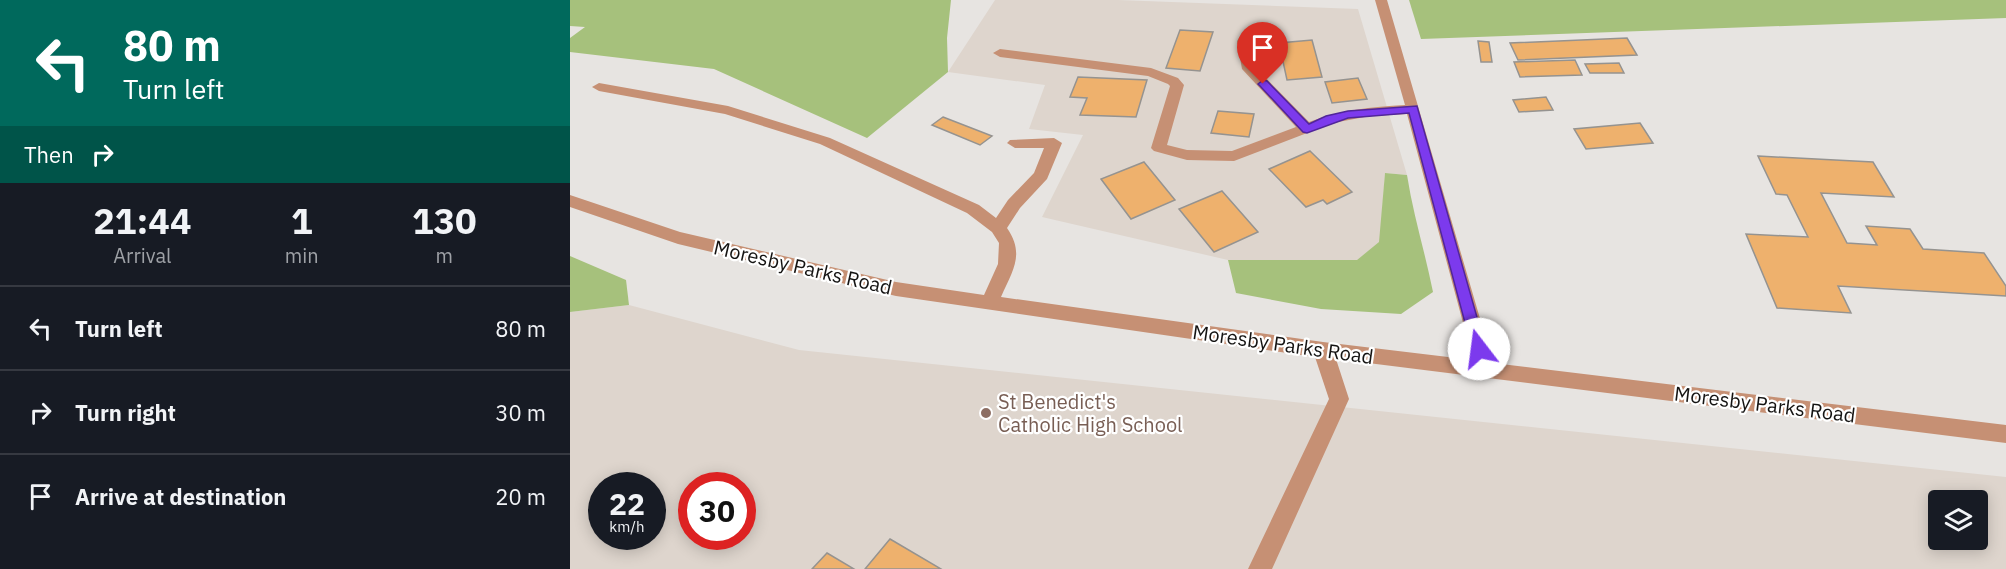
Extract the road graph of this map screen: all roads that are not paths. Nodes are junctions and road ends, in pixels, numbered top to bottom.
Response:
1 (1381, 0) edge
2 (1244, 41) dead end
3 (1000, 53) dead end
4 (598, 87) dead end
5 (1413, 109) junction
6 (1307, 129) junction
7 (1015, 142) dead end
8 (570, 201) edge
9 (998, 228) junction
10 (990, 302) junction
11 (1323, 350) junction
12 (1485, 370) junction
13 (2006, 434) edge
14 (1260, 569) edge

1 - 5 street
2 - 6 street
3 - 6 street
4 - 9 street
5 - 6 street
5 - 12 street
7 - 9 street
8 - 10 street, Moresby Parks Road
9 - 10 street
10 - 11 street, Moresby Parks Road
11 - 12 street, Moresby Parks Road
11 - 14 street
12 - 13 street, Moresby Parks Road

